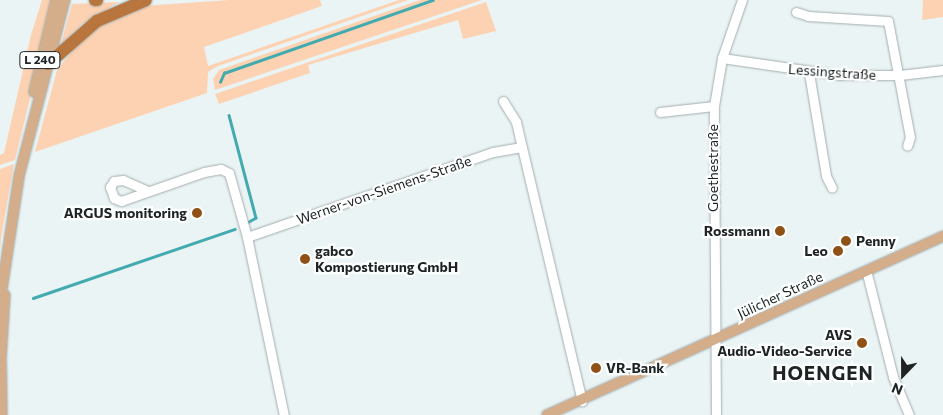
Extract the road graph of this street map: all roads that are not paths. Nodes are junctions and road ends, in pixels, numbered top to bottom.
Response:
1 (56, 0) edge
2 (65, 0) edge
3 (146, 0) edge
4 (742, 0) edge
5 (796, 12) dead end
6 (722, 58) junction
7 (48, 64) junction
8 (943, 70) edge
9 (809, 73) junction
10 (900, 75) junction
11 (503, 101) dead end
12 (714, 106) junction
13 (660, 112) dead end
14 (31, 121) junction
15 (906, 146) dead end
16 (522, 147) junction
17 (832, 188) dead end
18 (148, 191) dead end
19 (8, 229) junction
20 (943, 236) edge
21 (247, 237) junction
22 (866, 270) junction
23 (0, 302) edge
24 (716, 340) junction
25 (582, 401) junction
26 (2, 415) edge
27 (284, 415) edge
28 (547, 415) edge
29 (716, 415) edge
30 (909, 415) edge

1 - 14 main road, L 240
2 - 7 main road, L 240
3 - 7 highway
4 - 6 street, Goethestraße
5 - 10 street
6 - 9 street, Lessingstraße
6 - 12 street, Goethestraße
7 - 14 main road, L 240
8 - 10 street, Lessingstraße
9 - 10 street, Lessingstraße
9 - 17 street
10 - 15 street
11 - 16 street
12 - 13 street
12 - 24 street, Goethestraße
14 - 19 main road, L 240
16 - 21 street, Werner-von-Siemens-Straße
16 - 25 street
18 - 21 street
19 - 23 main road, L 240
19 - 26 main road, L 240
20 - 22 main road, Jülicher Straße
21 - 27 street
22 - 24 main road, Jülicher Straße
22 - 30 street
24 - 25 main road, Jülicher Straße
24 - 29 street, Goethestraße
25 - 28 main road, Jülicher Straße

